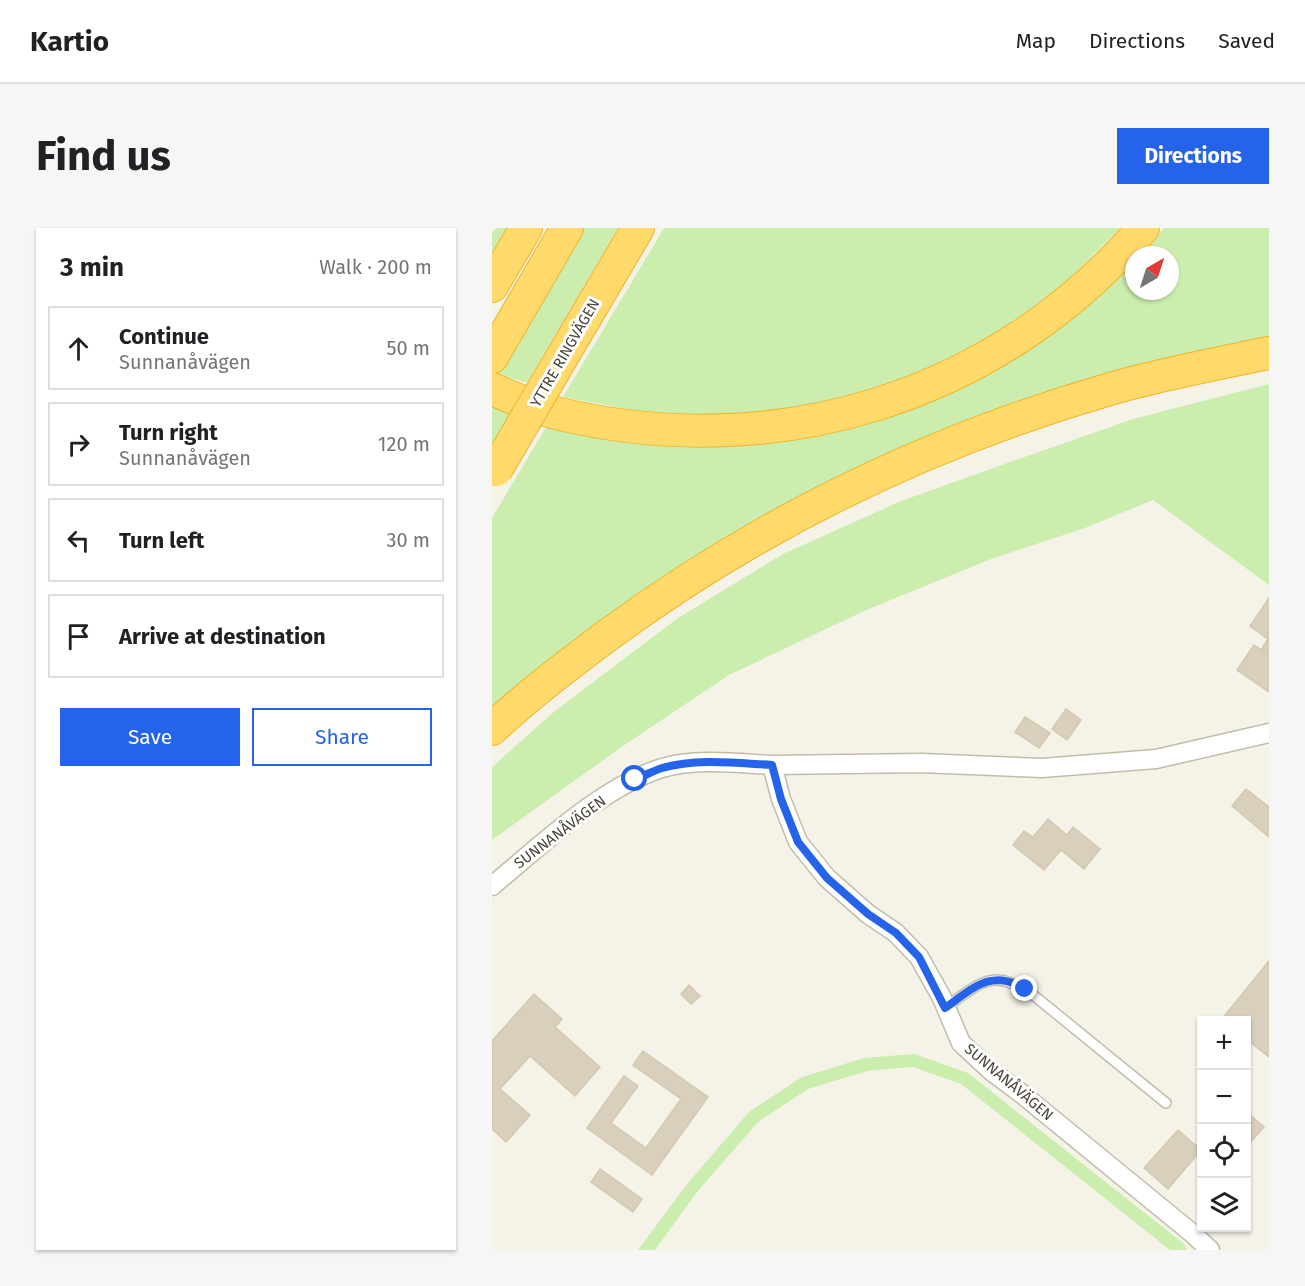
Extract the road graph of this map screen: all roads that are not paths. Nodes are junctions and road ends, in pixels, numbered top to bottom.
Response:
1 (526, 228) edge
2 (567, 228) edge
3 (638, 228) edge
4 (1143, 228) edge
5 (492, 286) edge
6 (1269, 353) edge
7 (492, 357) edge
8 (492, 389) edge
9 (494, 474) edge
10 (492, 729) edge
11 (1269, 733) edge
12 (772, 765) junction
13 (492, 886) edge
14 (945, 1008) junction
15 (1166, 1102) dead end
16 (1210, 1250) edge

1 - 5 highway
2 - 7 highway
3 - 9 highway, YTTRE RINGVÄGEN, bridge
4 - 8 highway
6 - 10 highway
11 - 12 street, SUNNANÅVÄGEN
12 - 13 street, SUNNANÅVÄGEN
12 - 14 street, SUNNANÅVÄGEN
14 - 15 lane
14 - 16 street, SUNNANÅVÄGEN

